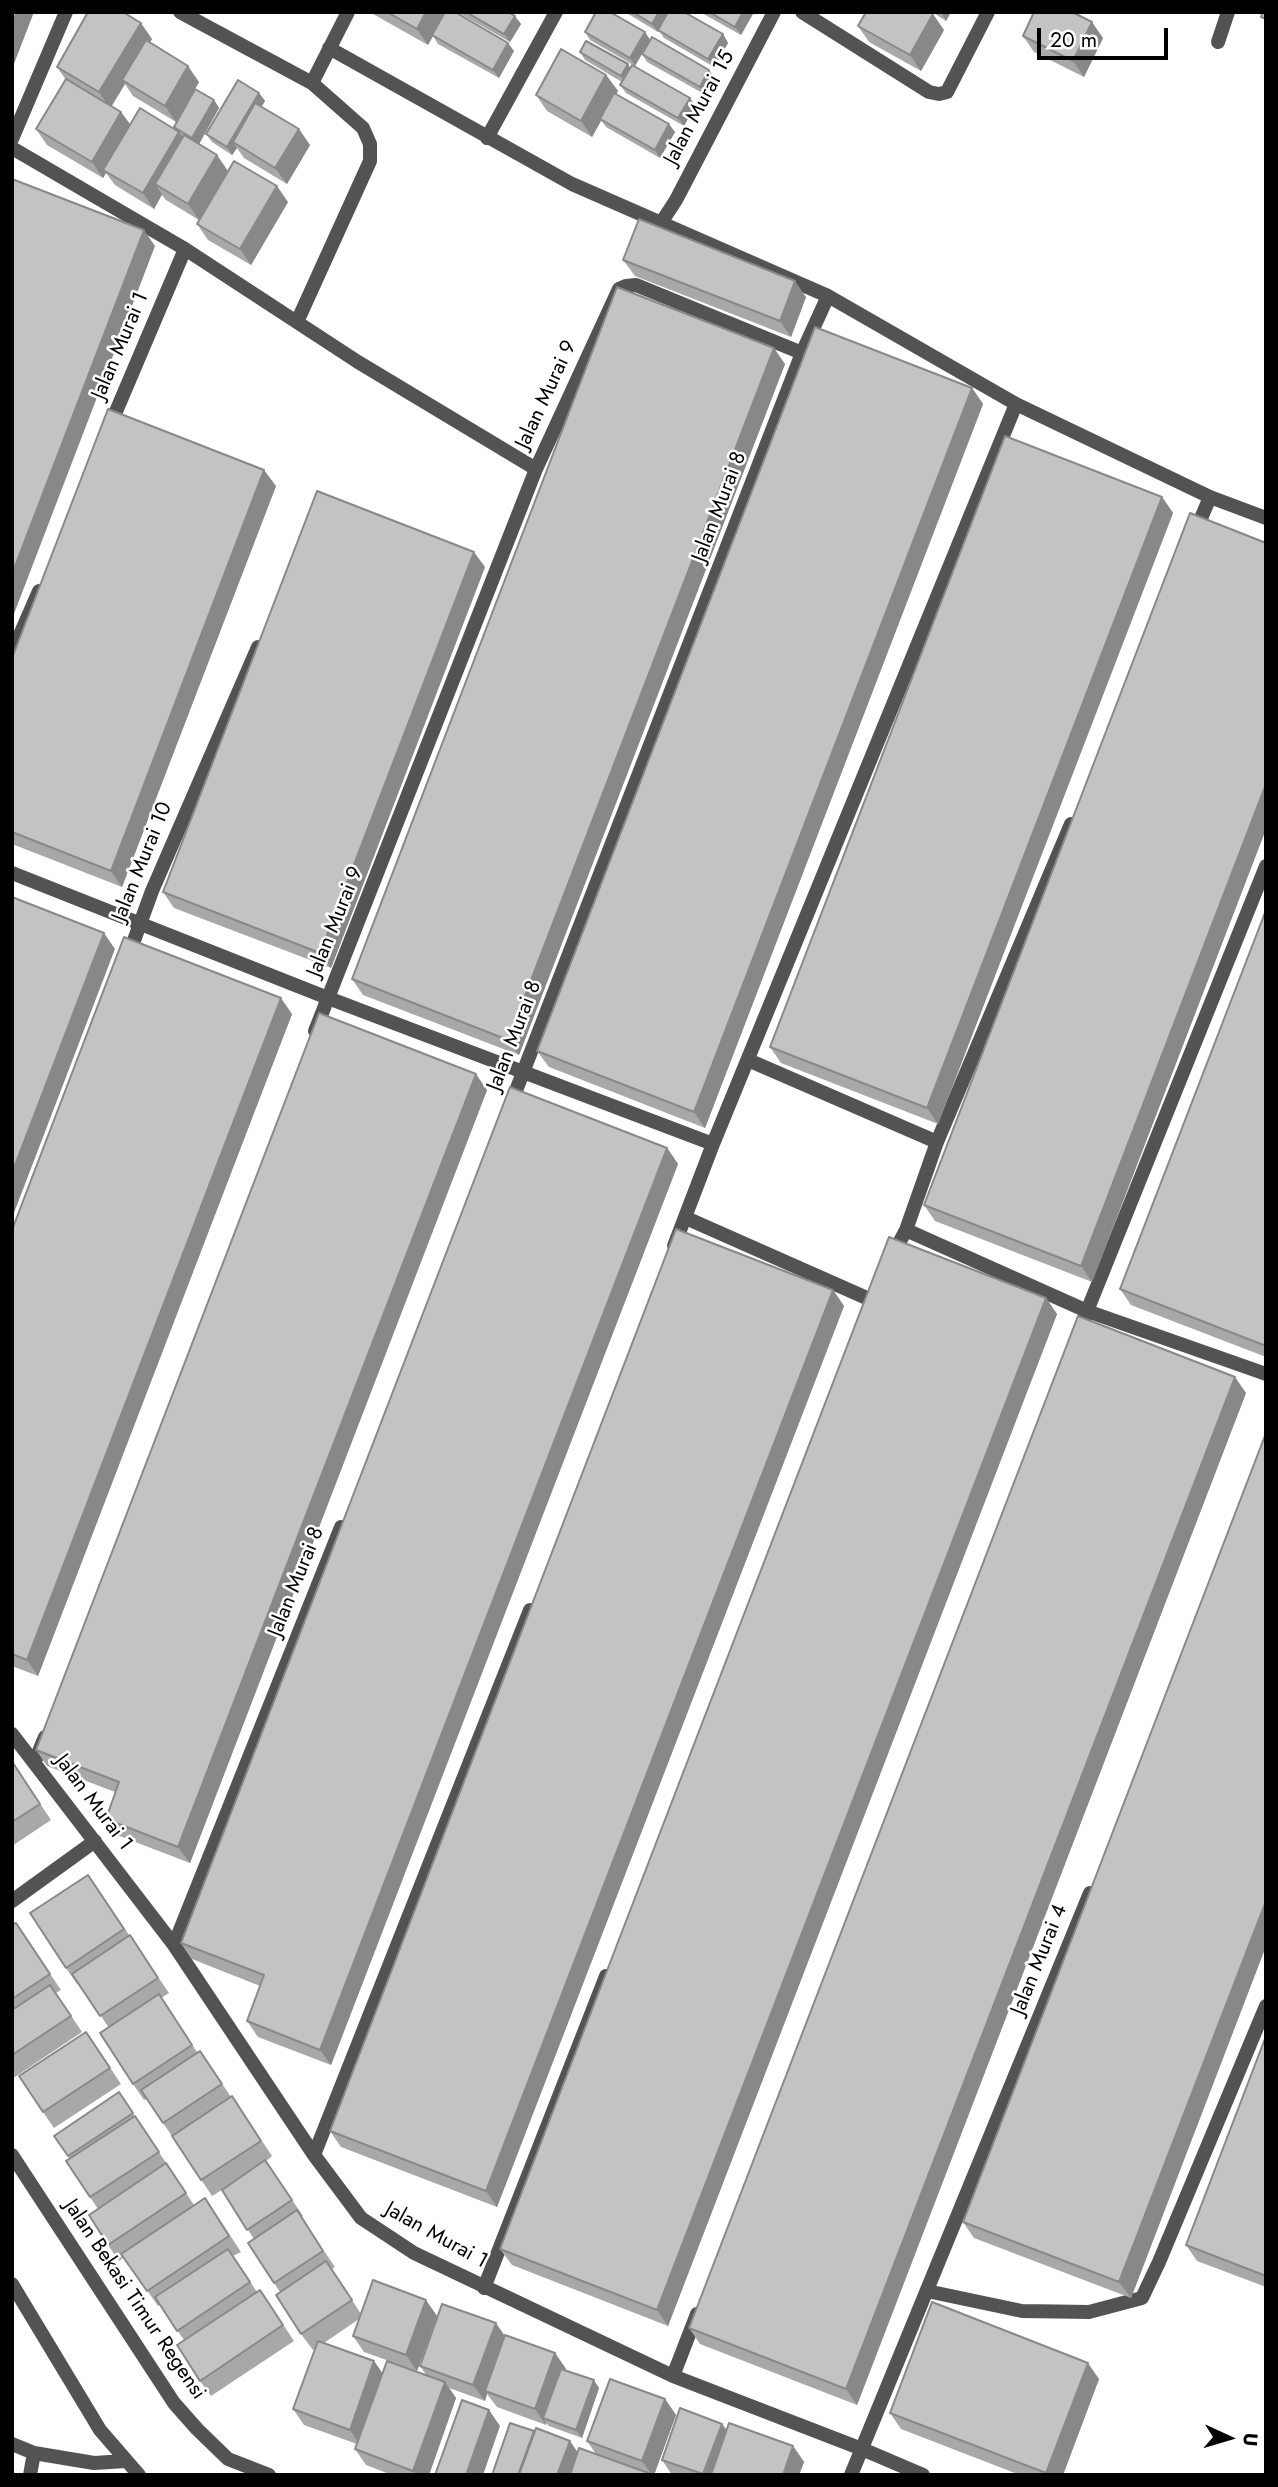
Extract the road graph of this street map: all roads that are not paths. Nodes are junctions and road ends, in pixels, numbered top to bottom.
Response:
1 (66, 12) edge
2 (180, 12) edge
3 (348, 12) edge
4 (556, 12) edge
5 (774, 12) edge
6 (802, 12) edge
7 (988, 12) edge
8 (1228, 12) edge
9 (1218, 43) dead end
10 (329, 48) junction
11 (312, 83) junction
12 (487, 138) junction
13 (12, 139) edge
14 (12, 148) edge
15 (661, 223) junction
16 (186, 249) junction
17 (828, 296) junction
18 (296, 323) junction
19 (802, 353) junction
20 (1016, 404) junction
21 (104, 438) edge
22 (536, 469) junction
23 (1210, 497) junction
24 (1266, 518) edge
25 (1188, 547) edge
26 (45, 577) edge
27 (266, 629) edge
28 (12, 653) edge
29 (1076, 813) edge
30 (1266, 866) edge
31 (12, 873) edge
32 (141, 923) junction
33 (123, 970) edge
34 (328, 998) junction
35 (309, 1048) edge
36 (748, 1060) junction
37 (523, 1071) junction
38 (505, 1118) edge
39 (937, 1142) junction
40 (713, 1144) junction
41 (686, 1218) junction
42 (906, 1230) junction
43 (670, 1256) edge
44 (1087, 1311) junction
45 (1072, 1350) edge
46 (1266, 1374) edge
47 (346, 1516) edge
48 (538, 1590) edge
49 (50, 1724) edge
50 (12, 1734) edge
51 (35, 1761) junction
52 (95, 1840) junction
53 (1094, 1882) edge
54 (12, 1900) edge
55 (174, 1945) junction
56 (613, 1956) edge
57 (1266, 2006) edge
58 (12, 2155) edge
59 (314, 2155) junction
60 (12, 2284) edge
61 (484, 2288) junction
62 (927, 2291) junction
63 (704, 2296) edge
64 (673, 2376) junction
65 (12, 2444) edge
66 (862, 2449) junction
67 (34, 2453) junction
68 (126, 2461) junction
69 (30, 2475) edge
70 (139, 2475) edge
71 (270, 2475) edge
72 (851, 2475) edge
73 (923, 2475) edge

1 - 13 street
2 - 11 street
3 - 10 street
4 - 12 street
5 - 15 street, Jalan Murai 15
6 - 7 street
8 - 9 street
10 - 11 street
10 - 12 street
11 - 18 street
12 - 15 street
14 - 16 street
15 - 17 street
16 - 18 street
16 - 21 street, Jalan Murai 1
17 - 19 street, Jalan Murai 8
17 - 20 street
18 - 22 street
19 - 22 street, Jalan Murai 9
19 - 37 street, Jalan Murai 8
20 - 23 street
20 - 36 street
22 - 34 street, Jalan Murai 9
23 - 24 street
23 - 25 street
26 - 28 street
27 - 32 street, Jalan Murai 10
29 - 39 street
30 - 44 street
31 - 32 street
32 - 33 street, Jalan Murai 10
32 - 34 street
34 - 35 street, Jalan Murai 9
34 - 37 street
36 - 39 street
36 - 40 street
37 - 38 street, Jalan Murai 8
37 - 40 street
39 - 42 street
40 - 41 street
41 - 42 street
41 - 43 street
42 - 44 street
44 - 45 street
44 - 46 street
47 - 55 street, Jalan Murai 8
48 - 59 street
49 - 51 street
50 - 51 street, Jalan Murai 1
51 - 52 street, Jalan Murai 1
52 - 54 street
52 - 55 street, Jalan Murai 1
53 - 62 street, Jalan Murai 4
55 - 59 street, Jalan Murai 1
56 - 61 street
57 - 62 street
58 - 71 street, Jalan Bekasi Timur Regensi
59 - 61 street, Jalan Murai 1
60 - 68 street
61 - 64 street, Jalan Murai 1
62 - 66 street, Jalan Murai 4
63 - 64 street
64 - 66 street, Jalan Murai 1
65 - 67 street
66 - 72 street, Jalan Murai 4
66 - 73 street, Jalan Murai 1
67 - 68 street
67 - 69 street
68 - 70 street

